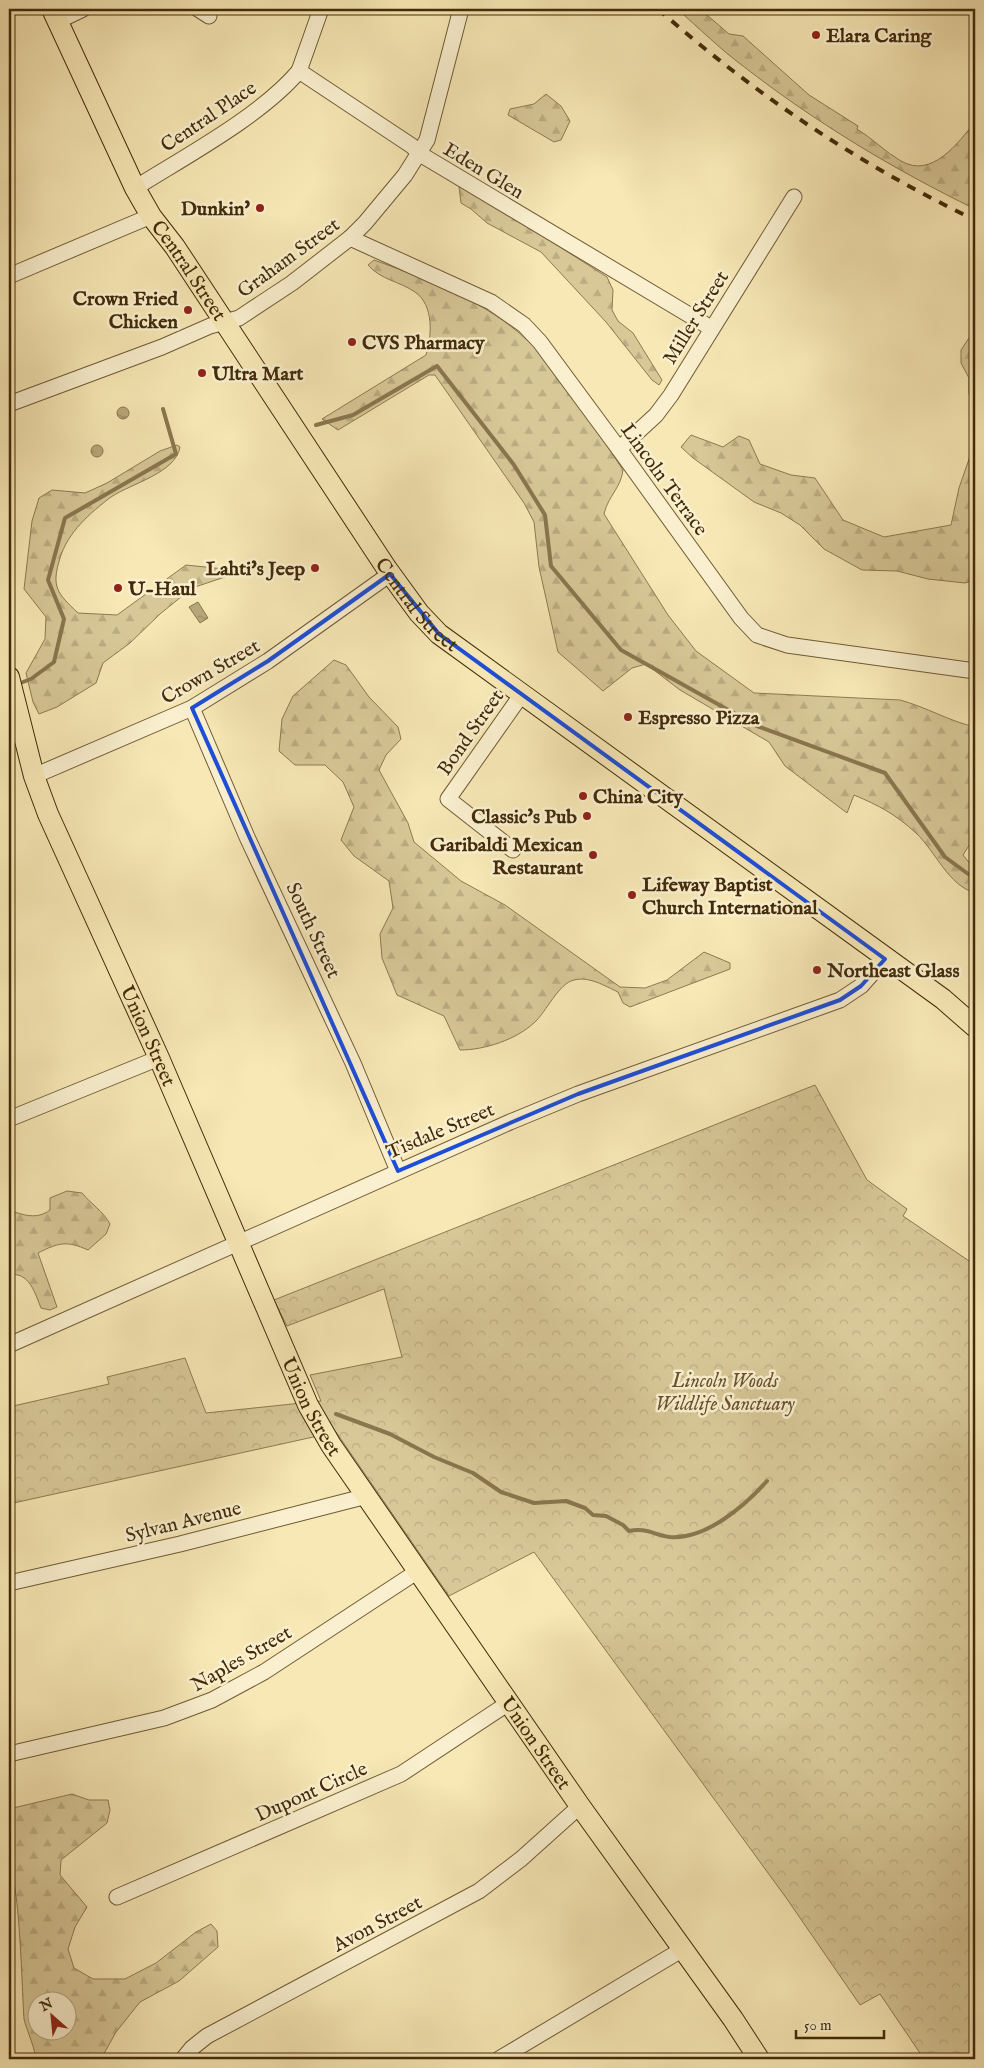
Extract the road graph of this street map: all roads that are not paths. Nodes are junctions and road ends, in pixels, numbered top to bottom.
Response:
1 (83, 9) edge
2 (321, 9) edge
3 (461, 9) edge
4 (55, 15) edge
5 (299, 70) junction
6 (420, 154) junction
7 (135, 188) junction
8 (794, 197) dead end
9 (151, 216) junction
10 (350, 238) junction
11 (9, 276) edge
12 (226, 323) junction
13 (711, 328) junction
14 (9, 404) edge
15 (619, 449) junction
16 (390, 574) junction
17 (975, 671) edge
18 (9, 677) edge
19 (522, 694) junction
20 (192, 708) junction
21 (34, 776) junction
22 (513, 850) dead end
23 (886, 959) junction
24 (974, 1025) edge
25 (159, 1058) junction
26 (9, 1119) edge
27 (398, 1170) junction
28 (238, 1242) junction
29 (9, 1345) edge
30 (367, 1496) junction
31 (418, 1571) junction
32 (9, 1584) edge
33 (510, 1702) junction
34 (9, 1754) edge
35 (580, 1806) junction
36 (117, 1897) dead end
37 (683, 1949) junction
38 (184, 2059) edge
39 (499, 2059) edge
40 (759, 2059) edge

1 - 4 street
2 - 5 street
3 - 6 street, Graham Street
4 - 7 main road, Central Street
5 - 6 street, Eden Glen
5 - 7 street, Central Place
6 - 10 street, Graham Street
6 - 13 street, Eden Glen
7 - 9 main road, Central Street
8 - 13 street, Miller Street
9 - 11 street
9 - 12 main road, Central Street
10 - 12 street, Graham Street
10 - 15 street, Lincoln Terrace
12 - 14 street, Graham Street
12 - 16 main road, Central Street
13 - 15 street, Miller Street
15 - 17 street, Lincoln Terrace
16 - 19 main road, Central Street
16 - 20 street, Crown Street
18 - 21 main road, Union Street
19 - 22 street, Bond Street
19 - 23 main road, Central Street
20 - 21 street, Crown Street
20 - 27 street, South Street
21 - 25 main road, Union Street
23 - 24 main road, Central Street
23 - 27 street, Tisdale Street
25 - 26 street
25 - 28 main road, Union Street
27 - 28 street, Tisdale Street
28 - 29 street, Tisdale Street
28 - 30 main road, Union Street
30 - 31 main road, Union Street
30 - 32 street, Sylvan Avenue
31 - 33 main road, Union Street
31 - 34 street, Naples Street
33 - 35 main road, Union Street
33 - 36 street, Dupont Circle
35 - 37 main road, Union Street
35 - 38 street, Avon Street
37 - 39 street
37 - 40 main road, Union Street

